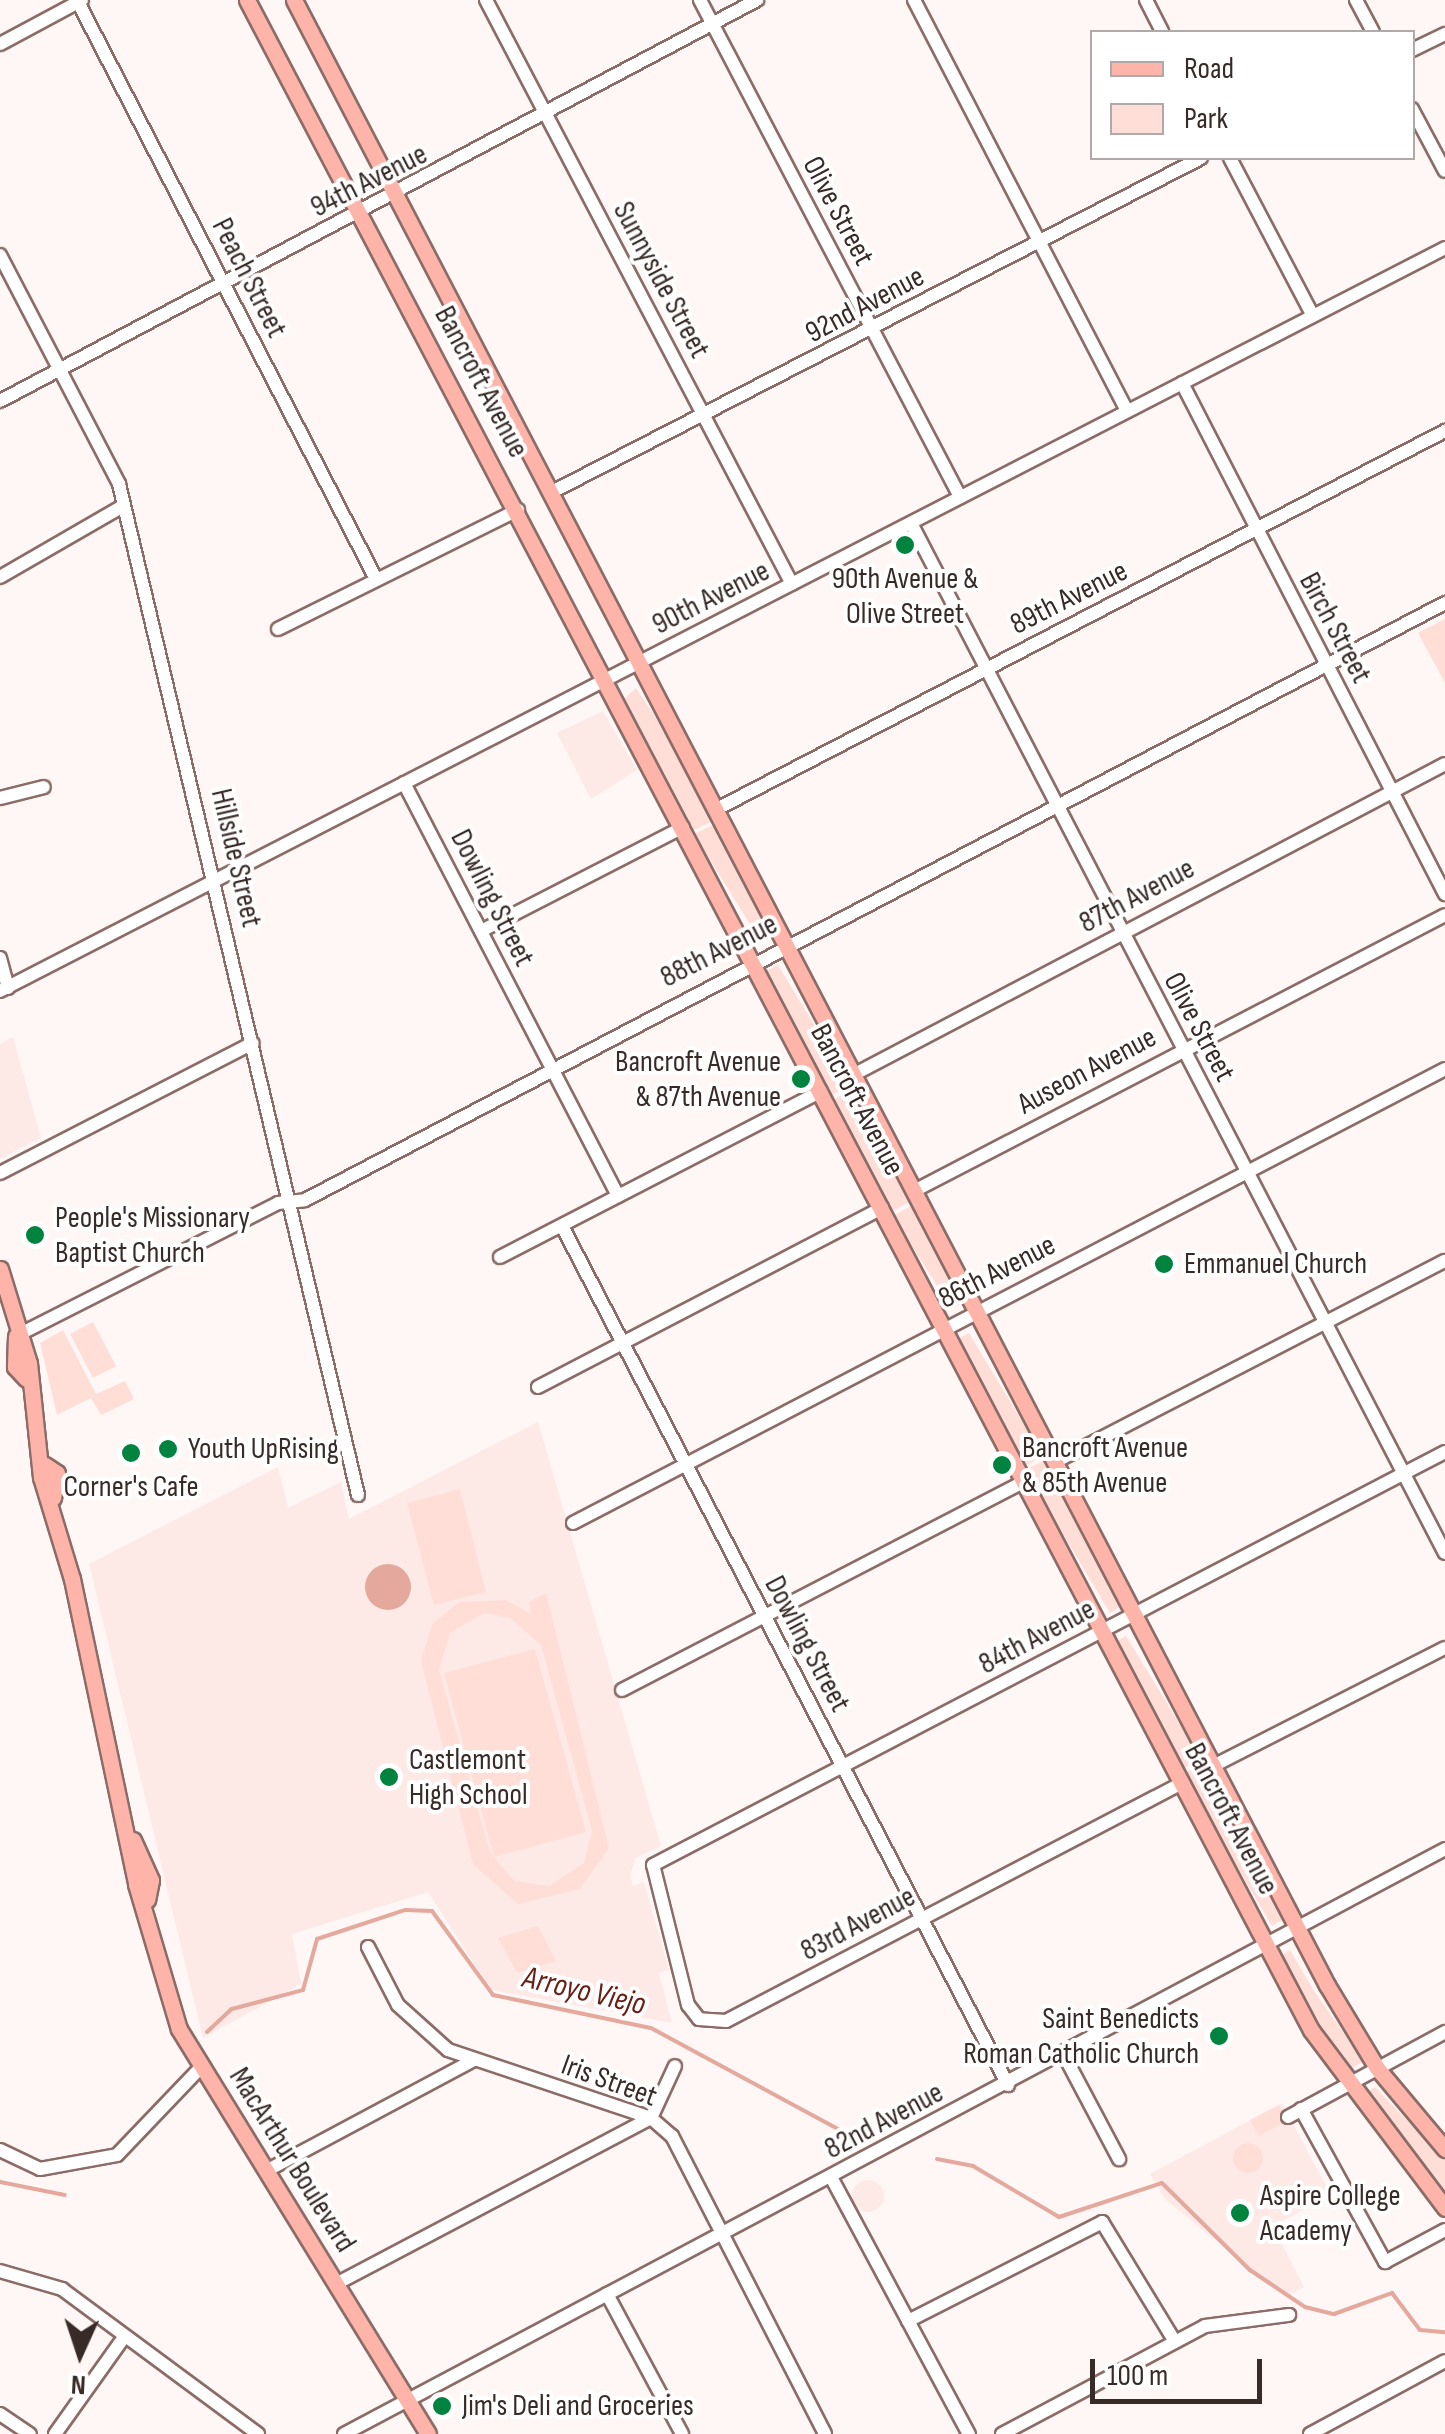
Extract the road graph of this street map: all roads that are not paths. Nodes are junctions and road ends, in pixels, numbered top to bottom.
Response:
1 (246, 0) edge
2 (294, 0) edge
3 (486, 0) edge
4 (700, 0) edge
5 (757, 0) edge
6 (914, 0) edge
7 (1146, 0) edge
8 (1356, 0) edge
9 (80, 1) edge
10 (712, 23) junction
11 (1161, 30) edge
12 (1372, 30) edge
13 (1445, 34) edge
14 (0, 44) edge
15 (1415, 49) edge
16 (1415, 115) edge
17 (545, 116) junction
18 (1197, 160) edge
19 (1231, 160) edge
20 (1445, 171) edge
21 (396, 196) junction
22 (359, 216) junction
23 (1042, 240) junction
24 (1445, 248) edge
25 (0, 256) edge
26 (223, 282) junction
27 (1312, 316) junction
28 (872, 328) junction
29 (59, 370) junction
30 (1182, 383) junction
31 (0, 400) edge
32 (1127, 411) junction
33 (704, 414) junction
34 (1445, 432) edge
35 (550, 493) junction
36 (960, 498) junction
37 (122, 506) junction
38 (518, 510) junction
39 (910, 524) junction
40 (1255, 530) junction
41 (0, 577) edge
42 (375, 577) junction
43 (792, 584) junction
44 (1445, 604) edge
45 (278, 629) dead end
46 (639, 663) junction
47 (1326, 664) junction
48 (984, 670) junction
49 (606, 680) junction
50 (1445, 764) edge
51 (404, 783) junction
52 (44, 787) dead end
53 (1390, 792) junction
54 (0, 798) edge
55 (1053, 805) junction
56 (716, 810) junction
57 (683, 826) junction
58 (216, 881) junction
59 (1445, 894) edge
60 (1445, 915) edge
61 (481, 931) junction
62 (1120, 932) junction
63 (786, 945) junction
64 (0, 958) edge
65 (753, 961) junction
66 (4, 990) edge
67 (253, 1043) junction
68 (1184, 1048) junction
69 (552, 1069) junction
70 (1445, 1070) edge
71 (853, 1074) junction
72 (821, 1091) junction
73 (1245, 1172) junction
74 (0, 1173) edge
75 (914, 1191) junction
76 (618, 1196) junction
77 (290, 1202) junction
78 (882, 1208) junction
79 (562, 1226) junction
80 (500, 1257) dead end
81 (1445, 1260) edge
82 (0, 1269) edge
83 (976, 1311) junction
84 (1327, 1322) junction
85 (944, 1328) junction
86 (16, 1336) junction
87 (622, 1343) junction
88 (538, 1387) dead end
89 (1445, 1452) edge
90 (1055, 1462) junction
91 (685, 1464) junction
92 (1404, 1474) junction
93 (1024, 1482) junction
94 (358, 1495) dead end
95 (573, 1523) dead end
96 (1445, 1553) edge
97 (1134, 1614) junction
98 (763, 1616) junction
99 (1102, 1631) junction
100 (1445, 1648) edge
101 (622, 1690) dead end
102 (1213, 1766) junction
103 (843, 1767) junction
104 (1182, 1784) junction
105 (1445, 1849) edge
106 (653, 1865) joint
107 (922, 1919) junction
108 (1297, 1928) junction
109 (1266, 1945) junction
110 (368, 1947) dead end
111 (1445, 2032) edge
112 (1064, 2055) junction
113 (472, 2061) junction
114 (202, 2066) junction
115 (675, 2066) dead end
116 (1377, 2068) junction
117 (1346, 2084) junction
118 (1008, 2085) junction
119 (650, 2118) junction
120 (1445, 2149) edge
121 (0, 2150) edge
122 (1119, 2158) dead end
123 (266, 2171) junction
124 (832, 2177) junction
125 (1445, 2208) edge
126 (1445, 2230) edge
127 (718, 2236) junction
128 (0, 2271) edge
129 (336, 2284) junction
130 (607, 2294) junction
131 (1289, 2315) dead end
132 (908, 2320) junction
133 (125, 2336) junction
134 (1174, 2340) junction
135 (1445, 2361) edge
136 (406, 2399) junction
137 (0, 2414) edge
138 (30, 2434) edge
139 (54, 2434) edge
140 (258, 2434) edge
141 (344, 2434) edge
142 (428, 2434) edge
143 (682, 2434) edge
144 (825, 2434) edge
145 (968, 2434) edge
146 (1002, 2434) edge
147 (1310, 2434) edge

1 - 22 main road, Bancroft Avenue
2 - 21 main road, Bancroft Avenue
3 - 17 street, Sunnyside Street
4 - 10 street, Olive Street
5 - 10 street, 94th Avenue
6 - 23 street
7 - 11 street
8 - 12 street
9 - 14 street
9 - 26 street, Peach Street
10 - 17 street, 94th Avenue
10 - 28 street, Olive Street
13 - 15 street
16 - 20 street
17 - 21 street, 94th Avenue
17 - 33 street, Sunnyside Street
18 - 23 street, 92nd Avenue
19 - 27 street
21 - 22 street, 94th Avenue
21 - 35 main road, Bancroft Avenue
22 - 26 street, 94th Avenue
22 - 38 main road, Bancroft Avenue
23 - 28 street, 92nd Avenue
23 - 32 street
24 - 27 street, 90th Avenue
25 - 29 street, Hillside Street
26 - 29 street, 94th Avenue
26 - 42 street, Peach Street
27 - 30 street, 90th Avenue
28 - 33 street, 92nd Avenue
28 - 36 street, Olive Street
29 - 31 street, 94th Avenue
29 - 37 street, Hillside Street
30 - 32 street, 90th Avenue
30 - 40 street, Birch Street
32 - 36 street, 90th Avenue
33 - 35 street, 92nd Avenue
33 - 43 street, Sunnyside Street
34 - 40 street, 89th Avenue
35 - 46 main road, Bancroft Avenue
36 - 39 street, 90th Avenue
37 - 41 street
37 - 58 street, Hillside Street
38 - 42 street
38 - 49 main road, Bancroft Avenue
39 - 43 street, 90th Avenue
39 - 48 street, Olive Street
40 - 47 street, Birch Street
40 - 48 street, 89th Avenue
42 - 45 street
43 - 46 street, 90th Avenue
44 - 47 street, 88th Avenue
46 - 49 street, 90th Avenue
46 - 56 main road, Bancroft Avenue
47 - 53 street, Birch Street
47 - 55 street, 88th Avenue
48 - 55 street, Olive Street
48 - 56 street, 89th Avenue
49 - 51 street, 90th Avenue
49 - 57 main road, Bancroft Avenue
50 - 53 street, 87th Avenue
51 - 58 street, 90th Avenue
51 - 61 street, Dowling Street
52 - 54 street
53 - 59 street, Birch Street
53 - 62 street, 87th Avenue
55 - 62 street, Olive Street
55 - 63 street, 88th Avenue
56 - 63 main road, Bancroft Avenue
57 - 61 street
57 - 65 main road, Bancroft Avenue
58 - 66 street, 90th Avenue
58 - 67 street, Hillside Street
60 - 68 street, Auseon Avenue
61 - 69 street, Dowling Street
62 - 68 street, Olive Street
62 - 71 street, 87th Avenue
63 - 65 street, 88th Avenue
63 - 71 main road, Bancroft Avenue
64 - 66 street
65 - 69 street, 88th Avenue
65 - 72 main road, Bancroft Avenue
67 - 74 street
67 - 77 street, Hillside Street
68 - 73 street, Olive Street
68 - 75 street, Auseon Avenue
69 - 76 street, Dowling Street
69 - 77 street, 88th Avenue
70 - 73 street, 86th Avenue
71 - 75 main road, Bancroft Avenue
72 - 76 street
72 - 78 main road, Bancroft Avenue
73 - 83 street, 86th Avenue
73 - 84 street, Olive Street
75 - 83 main road, Bancroft Avenue
76 - 79 street
77 - 86 street, 88th Avenue
77 - 94 street, Hillside Street
78 - 85 main road, Bancroft Avenue
78 - 87 street
79 - 80 street
79 - 87 street, Dowling Street
81 - 84 street
82 - 86 main road, MacArthur Boulevard
83 - 85 street, 86th Avenue
83 - 90 main road, Bancroft Avenue
84 - 90 street
84 - 92 street, Olive Street
85 - 91 street, 86th Avenue
85 - 93 main road, Bancroft Avenue
86 - 114 main road, MacArthur Boulevard
87 - 88 street
87 - 91 street, Dowling Street
89 - 92 street, 84th Avenue
90 - 97 main road, Bancroft Avenue
91 - 95 street, 86th Avenue
91 - 98 street, Dowling Street
92 - 96 street, Olive Street
92 - 97 street, 84th Avenue
93 - 98 street
93 - 99 main road, Bancroft Avenue
97 - 99 street, 84th Avenue
97 - 102 main road, Bancroft Avenue
98 - 101 street
98 - 103 street, Dowling Street
99 - 103 street, 84th Avenue
99 - 104 main road, Bancroft Avenue
100 - 102 street
102 - 108 main road, Bancroft Avenue
103 - 106 street, 84th Avenue
103 - 107 street, Dowling Street
104 - 107 street, 83rd Avenue
104 - 109 main road, Bancroft Avenue
105 - 108 street, 82nd Avenue
106 - 107 street, 83rd Avenue
107 - 118 street, Dowling Street
108 - 109 street, 82nd Avenue
108 - 116 main road, Bancroft Avenue
109 - 112 street, 82nd Avenue
109 - 117 main road, Bancroft Avenue
110 - 113 street, Iris Street
111 - 116 street
112 - 118 street, 82nd Avenue
112 - 122 street
113 - 119 street, Iris Street
113 - 123 street
114 - 121 street
114 - 123 main road, MacArthur Boulevard
115 - 119 street
116 - 117 street
116 - 120 main road, Bancroft Avenue
117 - 125 main road, Bancroft Avenue
117 - 126 street
118 - 124 street, 82nd Avenue
119 - 127 street, Iris Street
119 - 129 street
123 - 129 main road, MacArthur Boulevard
124 - 127 street, 82nd Avenue
124 - 132 street
127 - 130 street, 82nd Avenue
127 - 144 street, Iris Street
128 - 133 street
129 - 136 main road, MacArthur Boulevard
130 - 136 street, 82nd Avenue
130 - 143 street
131 - 134 street
132 - 134 street
132 - 145 street
133 - 139 street
133 - 140 street
134 - 146 street
135 - 147 street
136 - 141 street, 82nd Avenue
136 - 142 main road, MacArthur Boulevard
137 - 138 street

